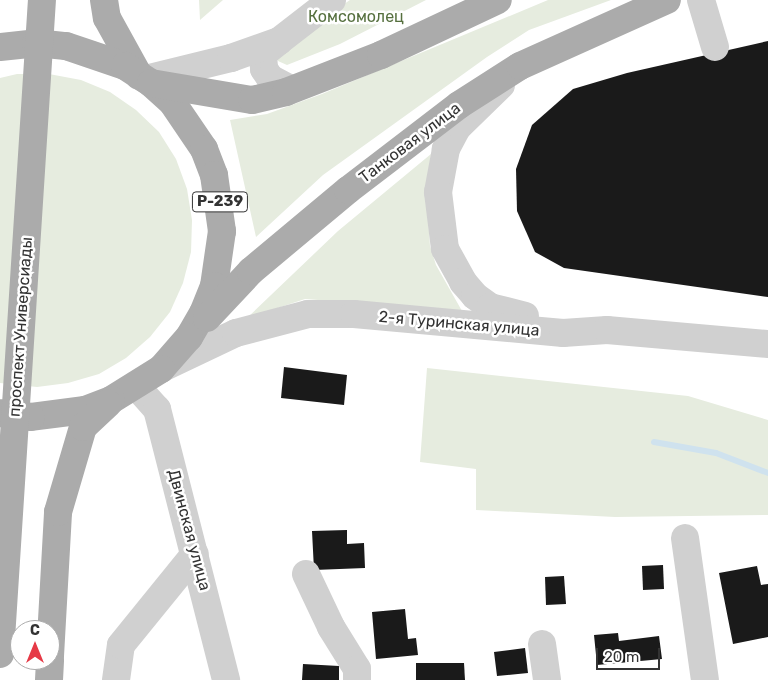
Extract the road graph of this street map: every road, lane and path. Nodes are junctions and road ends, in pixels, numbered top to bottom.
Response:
1 (42, 0) edge
2 (104, 0) edge
3 (332, 0) edge
4 (498, 0) edge
5 (667, 0) edge
6 (701, 0) edge
7 (279, 41) junction
8 (0, 45) edge
9 (715, 47) dead end
10 (520, 66) junction
11 (145, 79) junction
12 (291, 89) junction
13 (608, 330) junction
14 (189, 337) junction
15 (768, 344) edge
16 (161, 369) junction
17 (137, 387) junction
18 (111, 400) junction
19 (0, 413) edge
20 (685, 538) dead end
21 (195, 554) junction
22 (306, 574) dead end
23 (52, 620) edge
24 (542, 644) dead end
25 (0, 654) edge
26 (116, 680) edge
27 (226, 680) edge
28 (357, 680) edge
29 (547, 680) edge
30 (705, 680) edge

1 - 25 main road, проспект Универсиады, bridge
2 - 11 main road
3 - 7 street
4 - 12 main road
5 - 10 main road, Танковая улица
6 - 9 street
7 - 11 street
7 - 12 street
8 - 11 main road, Р-239
10 - 13 street
10 - 14 main road, Танковая улица
11 - 12 main road
11 - 14 main road, Р-239
13 - 15 street, 2-я Туринская улица
13 - 16 street, 2-я Туринская улица
14 - 16 main road, Р-239
16 - 17 main road, Р-239
17 - 18 main road, Р-239
17 - 21 street, Двинская улица
18 - 19 main road, Р-239
18 - 23 main road, Р-239
20 - 30 street
21 - 26 street
21 - 27 street, Двинская улица
22 - 28 street
24 - 29 street

